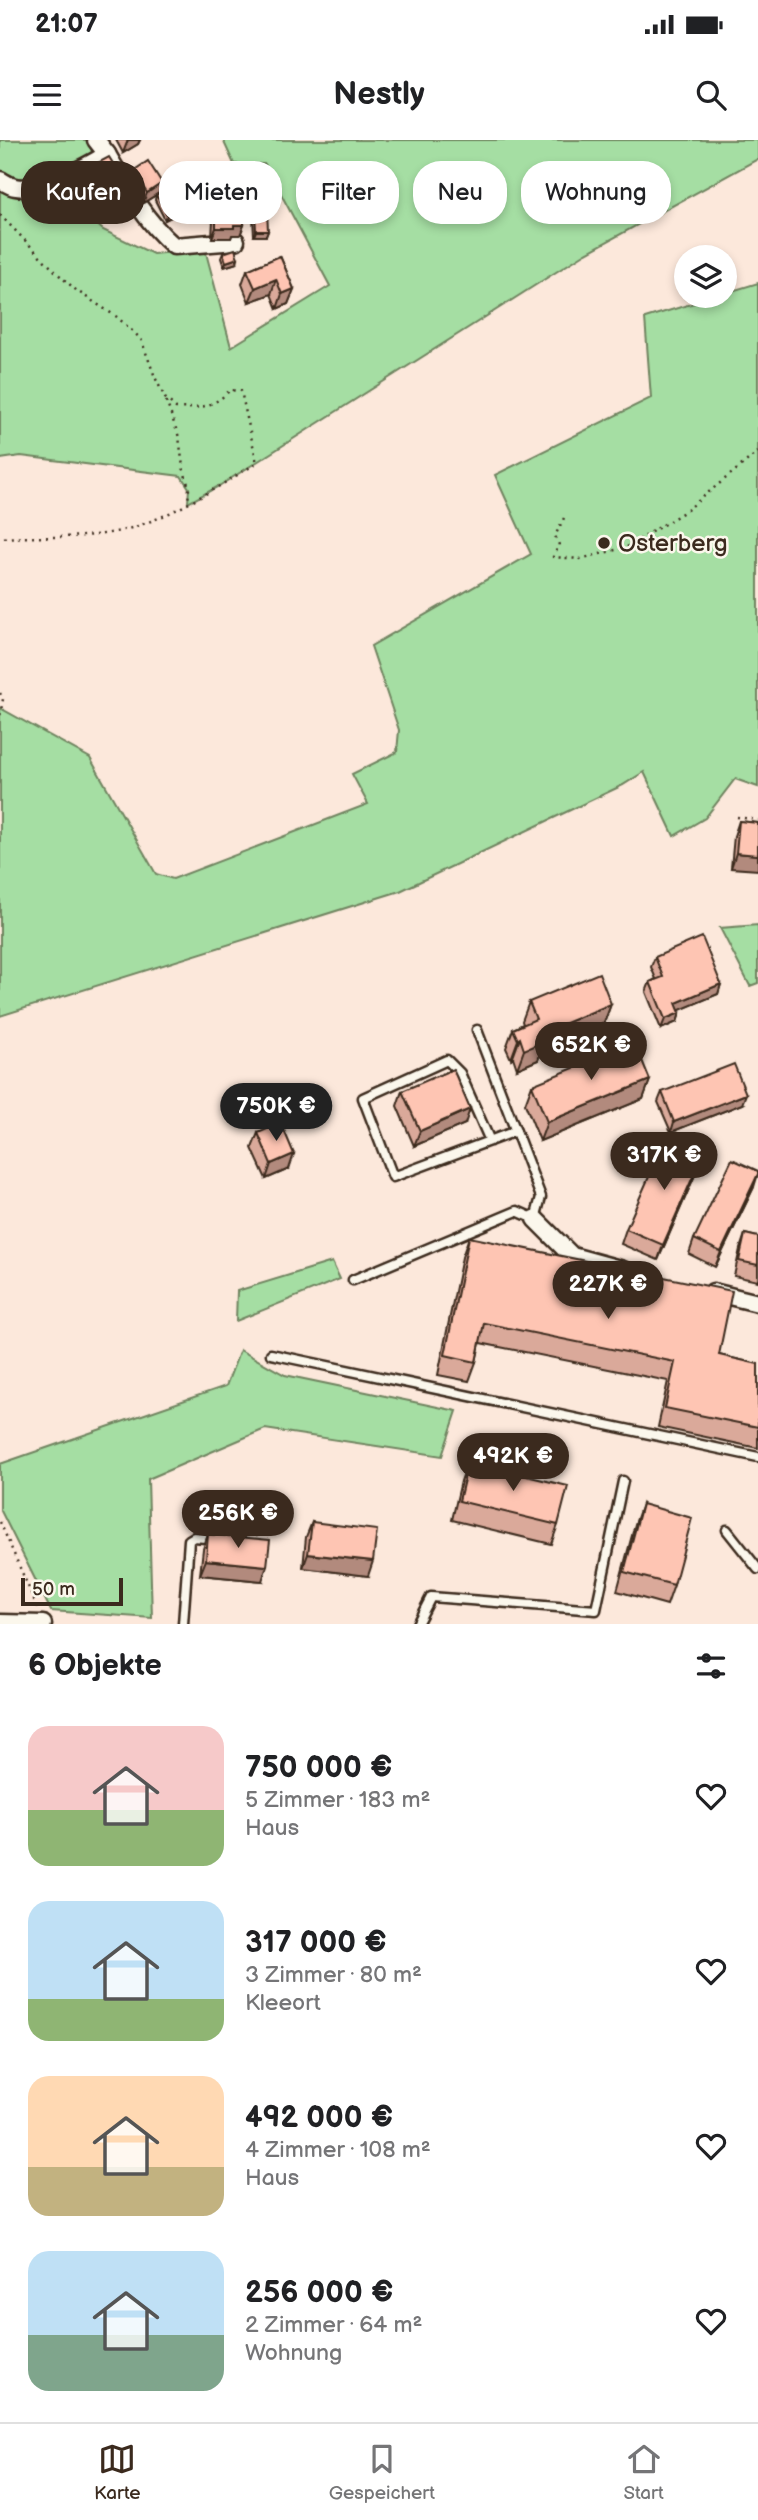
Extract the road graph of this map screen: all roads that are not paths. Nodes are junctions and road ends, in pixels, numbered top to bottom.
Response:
1 (96, 140) edge
2 (107, 154) junction
3 (0, 180) edge
4 (236, 241) dead end
5 (477, 1030) dead end
6 (516, 1131) junction
7 (490, 1141) junction
8 (535, 1219) junction
9 (643, 1276) edge
10 (354, 1280) dead end
11 (694, 1288) edge
12 (758, 1303) edge
13 (271, 1354) dead end
14 (758, 1457) edge
15 (623, 1481) dead end
16 (727, 1530) dead end
17 (220, 1539) edge
18 (758, 1569) edge
19 (0, 1623) edge
20 (41, 1624) edge
21 (183, 1624) edge
22 (417, 1624) edge

1 - 2 street
2 - 3 street
2 - 4 street
5 - 6 lane
6 - 7 lane
6 - 8 lane
7 - 7 lane
8 - 9 street
8 - 10 lane
11 - 12 street
13 - 14 lane
15 - 22 lane
16 - 18 lane
17 - 21 lane
19 - 20 street

